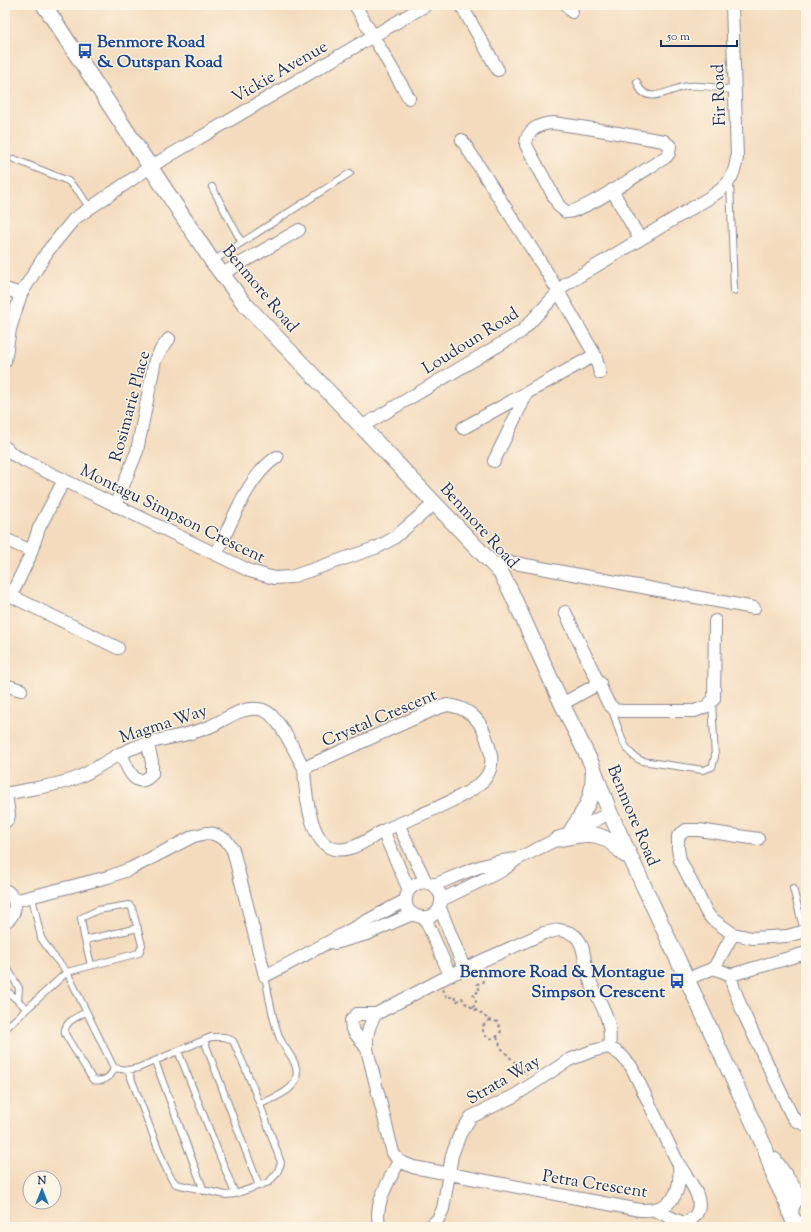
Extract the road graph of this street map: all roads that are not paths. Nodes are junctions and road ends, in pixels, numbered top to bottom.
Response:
1 (355, 5) edge
2 (426, 5) edge
3 (462, 5) edge
4 (732, 5) edge
5 (48, 6) edge
6 (374, 36) junction
7 (498, 70) dead end
8 (637, 82) dead end
9 (735, 90) junction
10 (409, 98) dead end
11 (462, 140) dead end
12 (14, 159) dead end
13 (150, 167) junction
14 (350, 173) dead end
15 (730, 182) junction
16 (212, 187) dead end
17 (612, 190) junction
18 (89, 207) junction
19 (299, 230) dead end
20 (640, 239) junction
21 (241, 241) junction
22 (212, 261) junction
23 (222, 274) junction
24 (5, 289) edge
25 (734, 291) dead end
26 (558, 293) junction
27 (21, 294) junction
28 (170, 339) dead end
29 (595, 354) junction
30 (5, 361) edge
31 (600, 373) dead end
32 (527, 393) junction
33 (361, 426) junction
34 (463, 428) dead end
35 (5, 447) edge
36 (277, 457) dead end
37 (494, 462) dead end
38 (64, 480) junction
39 (435, 503) junction
40 (115, 506) junction
41 (5, 539) edge
42 (31, 551) junction
43 (216, 555) junction
44 (494, 565) junction
45 (8, 595) edge
46 (754, 608) dead end
47 (566, 612) dead end
48 (715, 621) dead end
49 (118, 648) dead end
50 (600, 683) junction
51 (5, 685) edge
52 (21, 690) dead end
53 (712, 702) junction
54 (562, 704) junction
55 (611, 707) junction
56 (147, 742) junction
57 (121, 753) junction
58 (592, 765) junction
59 (304, 768) junction
60 (5, 794) edge
61 (610, 813) junction
62 (5, 822) edge
63 (398, 824) junction
64 (383, 831) junction
65 (564, 836) junction
66 (758, 839) dead end
67 (517, 859) junction
68 (634, 865) junction
69 (430, 884) junction
70 (793, 888) dead end
71 (5, 890) edge
72 (407, 895) junction
73 (32, 897) junction
74 (14, 901) junction
75 (440, 904) junction
76 (412, 914) junction
77 (425, 918) junction
78 (5, 922) edge
79 (138, 928) junction
80 (805, 931) edge
81 (734, 934) junction
82 (85, 940) junction
83 (326, 945) junction
84 (806, 953) edge
85 (5, 964) edge
86 (91, 965) junction
87 (470, 967) junction
88 (714, 968) junction
89 (67, 972) junction
90 (731, 975) junction
91 (265, 976) junction
92 (445, 978) junction
93 (687, 979) junction
94 (5, 989) edge
95 (18, 1001) junction
96 (26, 1008) junction
97 (86, 1012) junction
98 (376, 1014) junction
99 (5, 1029) edge
100 (204, 1040) junction
101 (610, 1047) junction
102 (367, 1049) junction
103 (178, 1051) junction
104 (155, 1061) junction
105 (114, 1068) junction
106 (128, 1070) junction
107 (260, 1104) junction
108 (806, 1125) edge
109 (765, 1148) junction
110 (399, 1161) junction
111 (679, 1166) junction
112 (448, 1173) junction
113 (259, 1186) junction
114 (204, 1191) junction
115 (235, 1194) junction
116 (803, 1197) edge
117 (654, 1210) junction
118 (796, 1222) edge
119 (380, 1227) edge
120 (430, 1227) edge

1 - 6 street
2 - 6 street, Vickie Avenue
3 - 7 street
4 - 9 street, Fir Road
5 - 13 street, Benmore Road
6 - 10 street
6 - 13 street, Vickie Avenue
8 - 9 lane
9 - 15 street, Fir Road
11 - 26 street
12 - 18 lane
13 - 18 street
13 - 22 street, Benmore Road
14 - 21 lane
15 - 20 street, Loudoun Road
15 - 25 lane
16 - 21 lane
17 - 17 street
17 - 20 street
18 - 27 street
19 - 23 street
20 - 26 street, Loudoun Road
21 - 22 lane
22 - 23 street, Benmore Road
23 - 33 street, Benmore Road
24 - 27 street
26 - 29 street
26 - 33 street, Loudoun Road
27 - 30 street
28 - 40 street, Rosimarie Place
29 - 31 street
29 - 32 street
32 - 34 street
32 - 37 street
33 - 39 street, Benmore Road
35 - 38 street, Montagu Simpson Crescent
36 - 43 street
38 - 40 street, Montagu Simpson Crescent
38 - 42 street
39 - 43 street, Montagu Simpson Crescent
39 - 44 street, Benmore Road
40 - 43 street, Montagu Simpson Crescent
41 - 42 street
42 - 45 street
44 - 46 street
44 - 54 street, Benmore Road
45 - 49 street
47 - 50 street
48 - 53 street
50 - 54 street
50 - 55 street
51 - 52 street
53 - 55 street
53 - 55 lane
54 - 58 street, Benmore Road
56 - 57 street, Magma Way
56 - 57 street
56 - 59 street, Magma Way
57 - 60 street, Magma Way
58 - 61 street, Benmore Road
58 - 65 street
59 - 63 street, Crystal Crescent
59 - 64 street, Crystal Crescent
60 - 62 street
61 - 65 street
61 - 68 street, Benmore Road
63 - 64 street, Crystal Crescent
63 - 69 street
64 - 72 street
65 - 67 street
65 - 68 street
66 - 81 street
67 - 69 street
67 - 75 street
68 - 93 street, Benmore Road
69 - 72 street
69 - 75 street
70 - 80 lane
71 - 74 street
72 - 76 street
72 - 83 street
73 - 74 street
73 - 89 lane
73 - 91 street
74 - 78 street
75 - 77 street
75 - 87 street
76 - 77 street
76 - 83 street
77 - 92 street
79 - 82 lane
79 - 82 lane
79 - 86 lane
80 - 81 street
81 - 88 street
82 - 86 lane
83 - 91 street
84 - 90 street
85 - 95 lane
86 - 89 lane
87 - 92 street
87 - 101 street
88 - 90 street
88 - 93 street
89 - 96 lane
89 - 97 lane
90 - 108 street
91 - 107 lane
92 - 98 street
93 - 109 street, Benmore Road
94 - 95 lane
95 - 96 lane
96 - 99 lane
97 - 105 lane
97 - 105 lane
98 - 102 street
98 - 102 street
100 - 103 lane
100 - 107 lane
100 - 113 lane
101 - 111 street, Petra Crescent
101 - 112 street, Strata Way
102 - 110 street
103 - 104 lane
103 - 115 lane
104 - 106 lane
104 - 114 lane
105 - 106 lane
106 - 114 lane
107 - 113 lane
109 - 116 street, Benmore Road
109 - 118 street, Benmore Road
110 - 112 street, Petra Crescent
110 - 119 street
111 - 117 street, Petra Crescent
111 - 117 street
112 - 117 street, Petra Crescent
112 - 120 street, Strata Way
113 - 115 lane
114 - 115 lane
116 - 118 street

